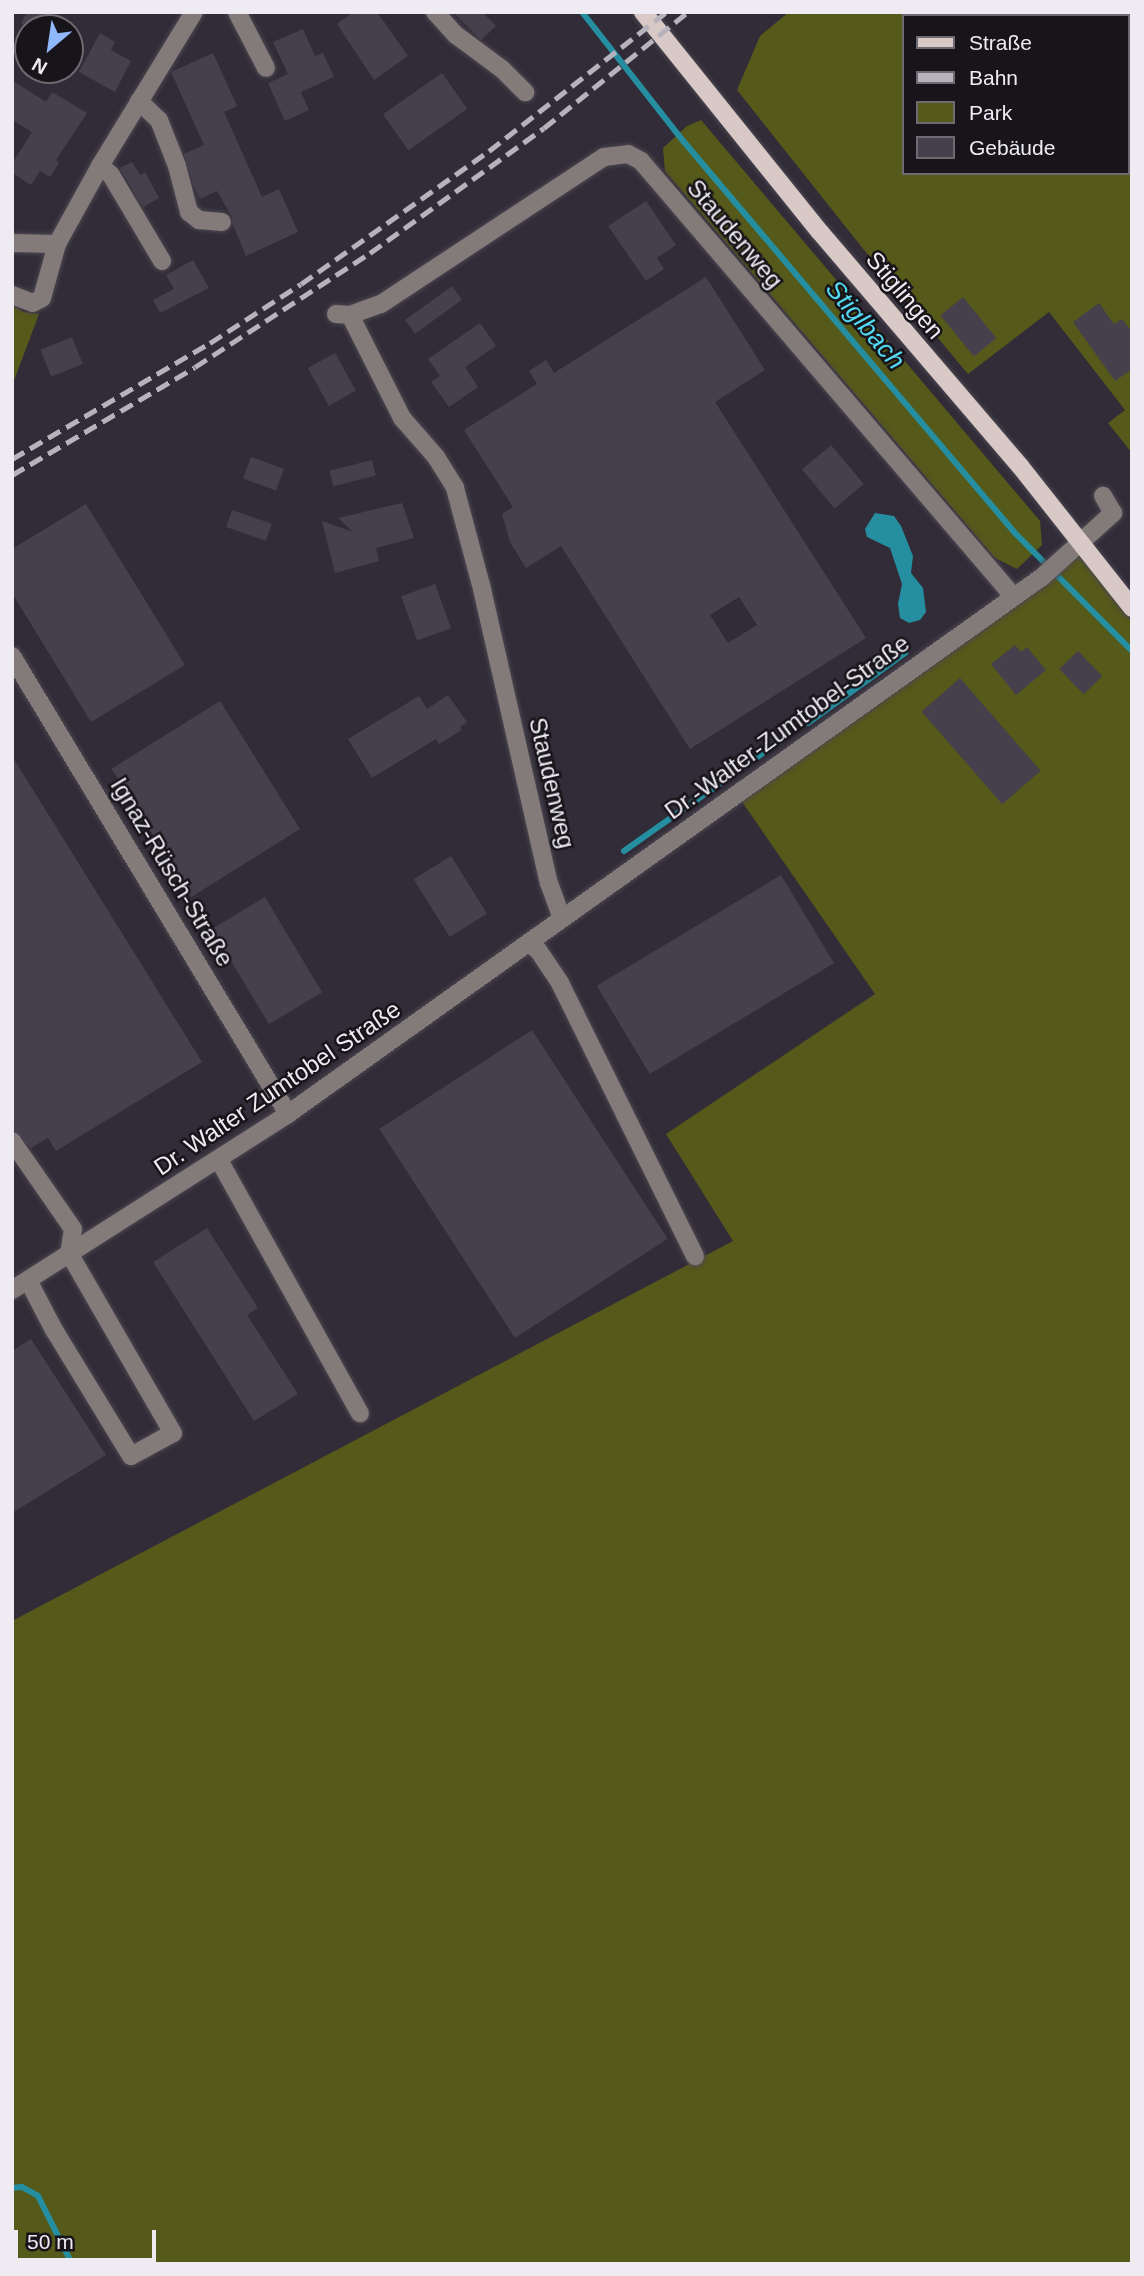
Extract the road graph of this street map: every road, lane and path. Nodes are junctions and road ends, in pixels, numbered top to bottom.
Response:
1 (194, 12) edge
2 (237, 12) edge
3 (435, 12) edge
4 (643, 12) edge
5 (265, 68) dead end
6 (520, 82) dead end
7 (139, 101) junction
8 (100, 166) junction
9 (222, 222) dead end
10 (12, 243) edge
11 (57, 244) junction
12 (162, 261) dead end
13 (12, 295) edge
14 (1103, 496) dead end
15 (1082, 544) junction
16 (1013, 596) junction
17 (1132, 608) edge
18 (12, 656) edge
19 (562, 918) junction
20 (530, 944) junction
21 (288, 1114) junction
22 (12, 1141) edge
23 (219, 1160) junction
24 (69, 1252) junction
25 (695, 1255) dead end
26 (28, 1280) junction
27 (12, 1290) edge
28 (360, 1413) dead end

1 - 7 street
2 - 5 street
3 - 6 street
4 - 15 main road, Stiglingen
7 - 8 street
7 - 9 street
8 - 11 street
8 - 12 street
10 - 11 street
11 - 13 street
14 - 15 street
15 - 16 street, Dr.-Walter-Zumtobel-Straße
15 - 17 main road, Stiglingen
16 - 19 street, Dr.-Walter-Zumtobel-Straße
16 - 19 street, Staudenweg
18 - 21 street, Ignaz-Rüsch-Straße
19 - 20 street, Dr. Walter Zumtobel Straße
20 - 21 street, Dr. Walter Zumtobel Straße
20 - 25 street
21 - 23 street, Dr. Walter Zumtobel Straße
22 - 24 street
23 - 24 street, Dr. Walter Zumtobel Straße
23 - 28 street
24 - 26 street, Dr. Walter Zumtobel Straße
24 - 26 street
26 - 27 street, Dr. Walter Zumtobel Straße

